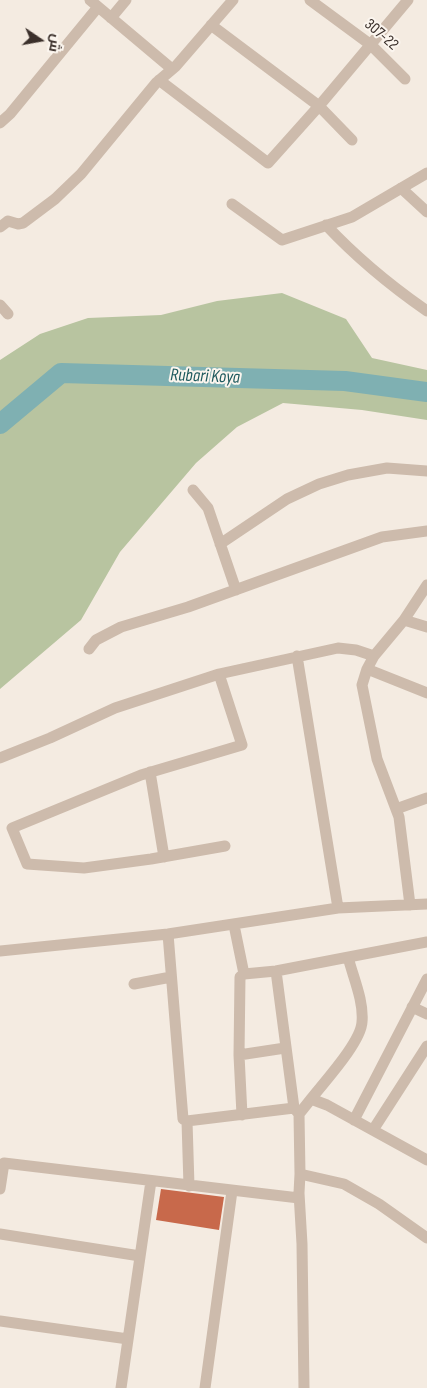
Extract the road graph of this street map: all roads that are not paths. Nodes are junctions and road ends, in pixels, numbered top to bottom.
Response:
1 (126, 0) edge
2 (233, 0) edge
3 (310, 0) edge
4 (408, 0) edge
5 (94, 4) edge
6 (111, 18) junction
7 (211, 25) junction
8 (371, 45) junction
9 (172, 69) junction
10 (405, 79) dead end
11 (159, 80) junction
12 (319, 106) junction
13 (0, 124) edge
14 (352, 140) dead end
15 (427, 173) edge
16 (401, 188) junction
17 (232, 204) dead end
18 (427, 212) edge
19 (326, 225) junction
20 (0, 227) edge
21 (427, 310) edge
22 (427, 471) edge
23 (193, 490) dead end
24 (427, 531) edge
25 (220, 544) junction
26 (427, 585) edge
27 (236, 590) junction
28 (404, 620) junction
29 (427, 627) edge
30 (89, 649) dead end
31 (297, 656) junction
32 (374, 656) junction
33 (368, 669) junction
34 (219, 674) junction
35 (427, 693) edge
36 (0, 758) edge
37 (150, 772) junction
38 (427, 798) edge
39 (396, 809) junction
40 (225, 846) dead end
41 (164, 856) junction
42 (427, 904) edge
43 (410, 905) junction
44 (338, 908) junction
45 (234, 925) junction
46 (168, 934) junction
47 (427, 942) edge
48 (0, 951) edge
49 (348, 957) junction
50 (276, 971) junction
51 (244, 974) junction
52 (171, 977) junction
53 (427, 979) edge
54 (134, 984) dead end
55 (412, 1007) junction
56 (427, 1014) edge
57 (427, 1046) edge
58 (285, 1048) junction
59 (239, 1055) junction
60 (311, 1099) junction
61 (296, 1111) junction
62 (242, 1115) junction
63 (354, 1120) junction
64 (187, 1122) junction
65 (373, 1130) junction
66 (427, 1160) edge
67 (300, 1174) junction
68 (151, 1181) junction
69 (189, 1186) junction
70 (0, 1189) edge
71 (232, 1191) junction
72 (299, 1198) junction
73 (0, 1234) edge
74 (427, 1238) edge
75 (140, 1256) junction
76 (0, 1321) edge
77 (128, 1338) junction
78 (121, 1388) edge
79 (205, 1388) edge
80 (304, 1388) edge

1 - 6 street
2 - 7 street
3 - 8 street, 307-22
4 - 8 street
5 - 6 street
5 - 13 street
6 - 9 street
7 - 9 street
7 - 12 street
8 - 10 street, 307-22
8 - 12 street
9 - 11 street
11 - 12 street
11 - 20 street
12 - 14 street
15 - 16 street
16 - 18 street
16 - 19 street
17 - 19 street
19 - 21 street
22 - 25 street
23 - 25 street
24 - 27 street
25 - 27 street
26 - 28 street
27 - 30 street
28 - 29 street
28 - 32 street
31 - 32 street
31 - 34 street
31 - 44 street
32 - 33 street
33 - 35 street
33 - 39 street
34 - 36 street
34 - 37 street
37 - 41 street
37 - 41 street
38 - 39 street
39 - 43 street
40 - 41 street
42 - 43 street
43 - 44 street
44 - 45 street
45 - 46 street
45 - 51 street
46 - 48 street
46 - 52 street
47 - 49 street
49 - 50 street
49 - 60 street
50 - 51 street
50 - 58 street
51 - 59 street
52 - 54 street
52 - 64 street
53 - 55 street
55 - 56 street
55 - 63 street
57 - 65 street
58 - 59 street
58 - 61 street
59 - 62 street
60 - 61 street
60 - 63 street
61 - 62 street
61 - 67 street
62 - 64 street
63 - 65 street
64 - 69 street
65 - 66 street
67 - 72 street
67 - 74 street
68 - 69 street
68 - 70 street
68 - 75 street
69 - 71 street
71 - 72 street
71 - 79 street
72 - 80 street
73 - 75 street
75 - 77 street
76 - 77 street
77 - 78 street

